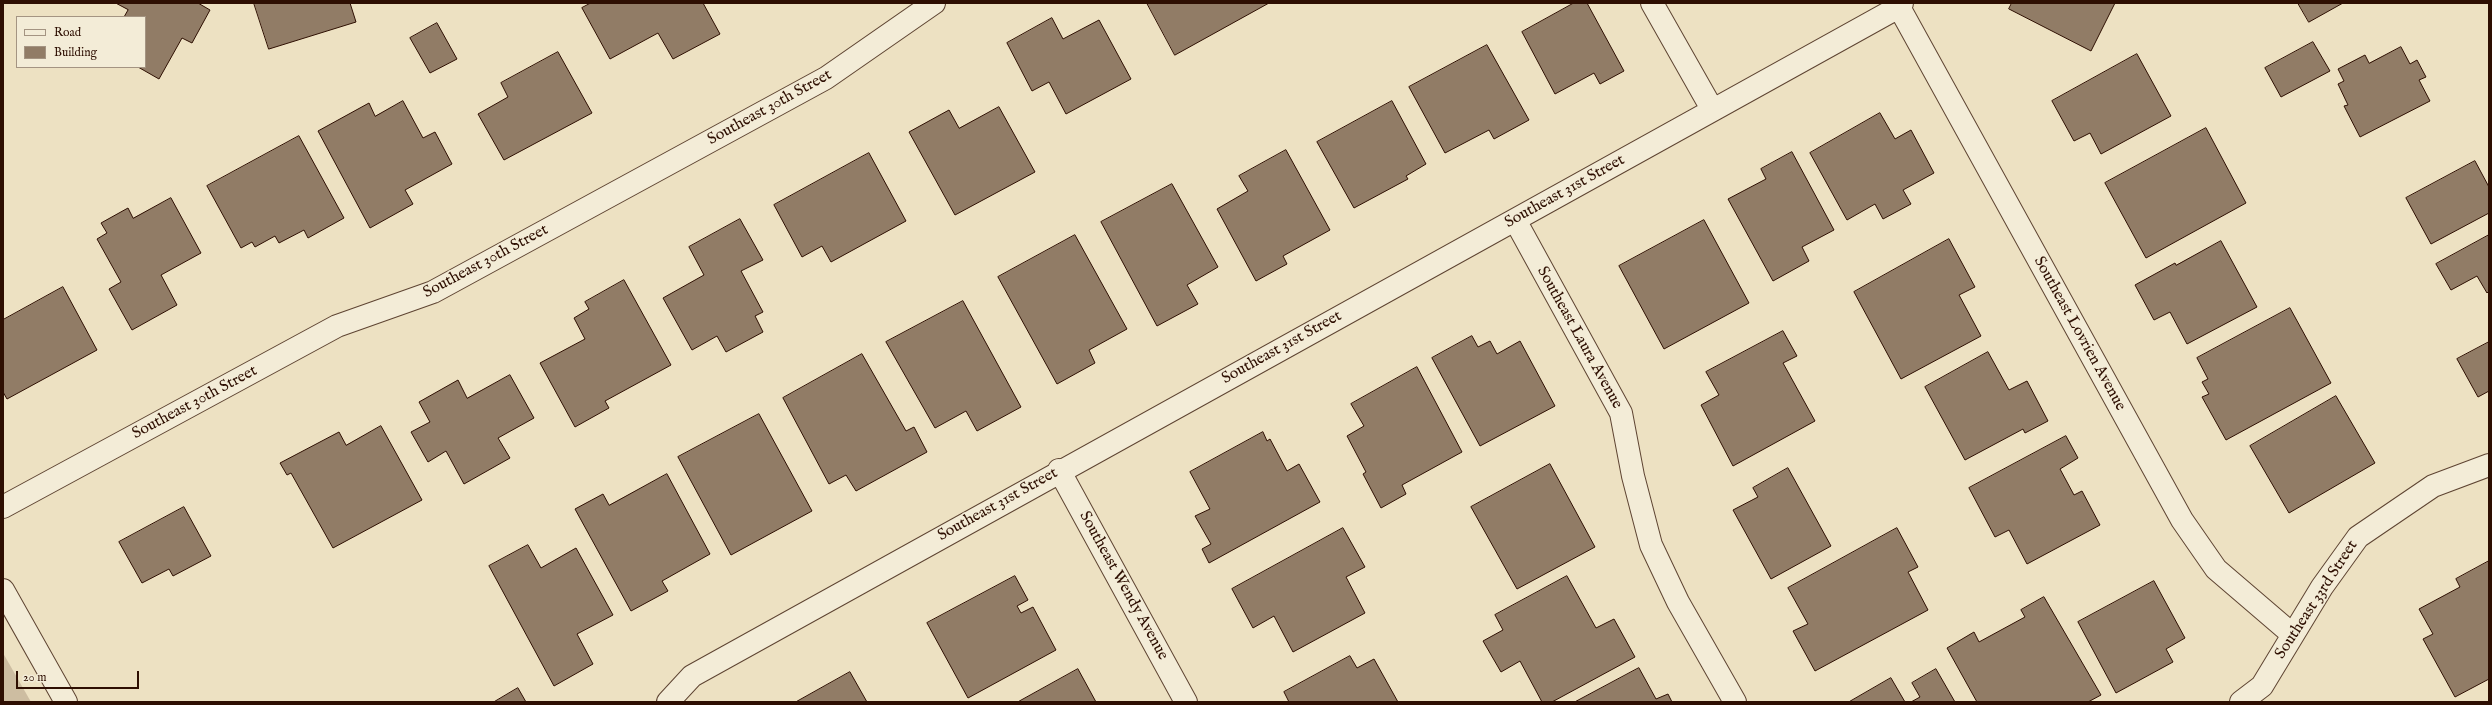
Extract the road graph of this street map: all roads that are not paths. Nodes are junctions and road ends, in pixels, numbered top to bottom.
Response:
1 (934, 3) edge
2 (1652, 3) edge
3 (1900, 5) edge
4 (1712, 109) junction
5 (1515, 220) junction
6 (2489, 465) edge
7 (1059, 470) junction
8 (3, 507) edge
9 (3, 590) edge
10 (2293, 634) junction
11 (66, 702) edge
12 (668, 702) edge
13 (1186, 702) edge
14 (1735, 702) edge
15 (2241, 702) edge

1 - 8 street, Southeast 30th Street
2 - 4 street
3 - 4 street, Southeast 31st Street
3 - 10 street, Southeast Lovrien Avenue
4 - 5 street, Southeast 31st Street
5 - 7 street, Southeast 31st Street
5 - 14 street, Southeast Laura Avenue
6 - 10 street, Southeast 33rd Street
7 - 12 street, Southeast 31st Street
7 - 13 street, Southeast Wendy Avenue
9 - 11 street
10 - 15 street, Southeast 33rd Street

